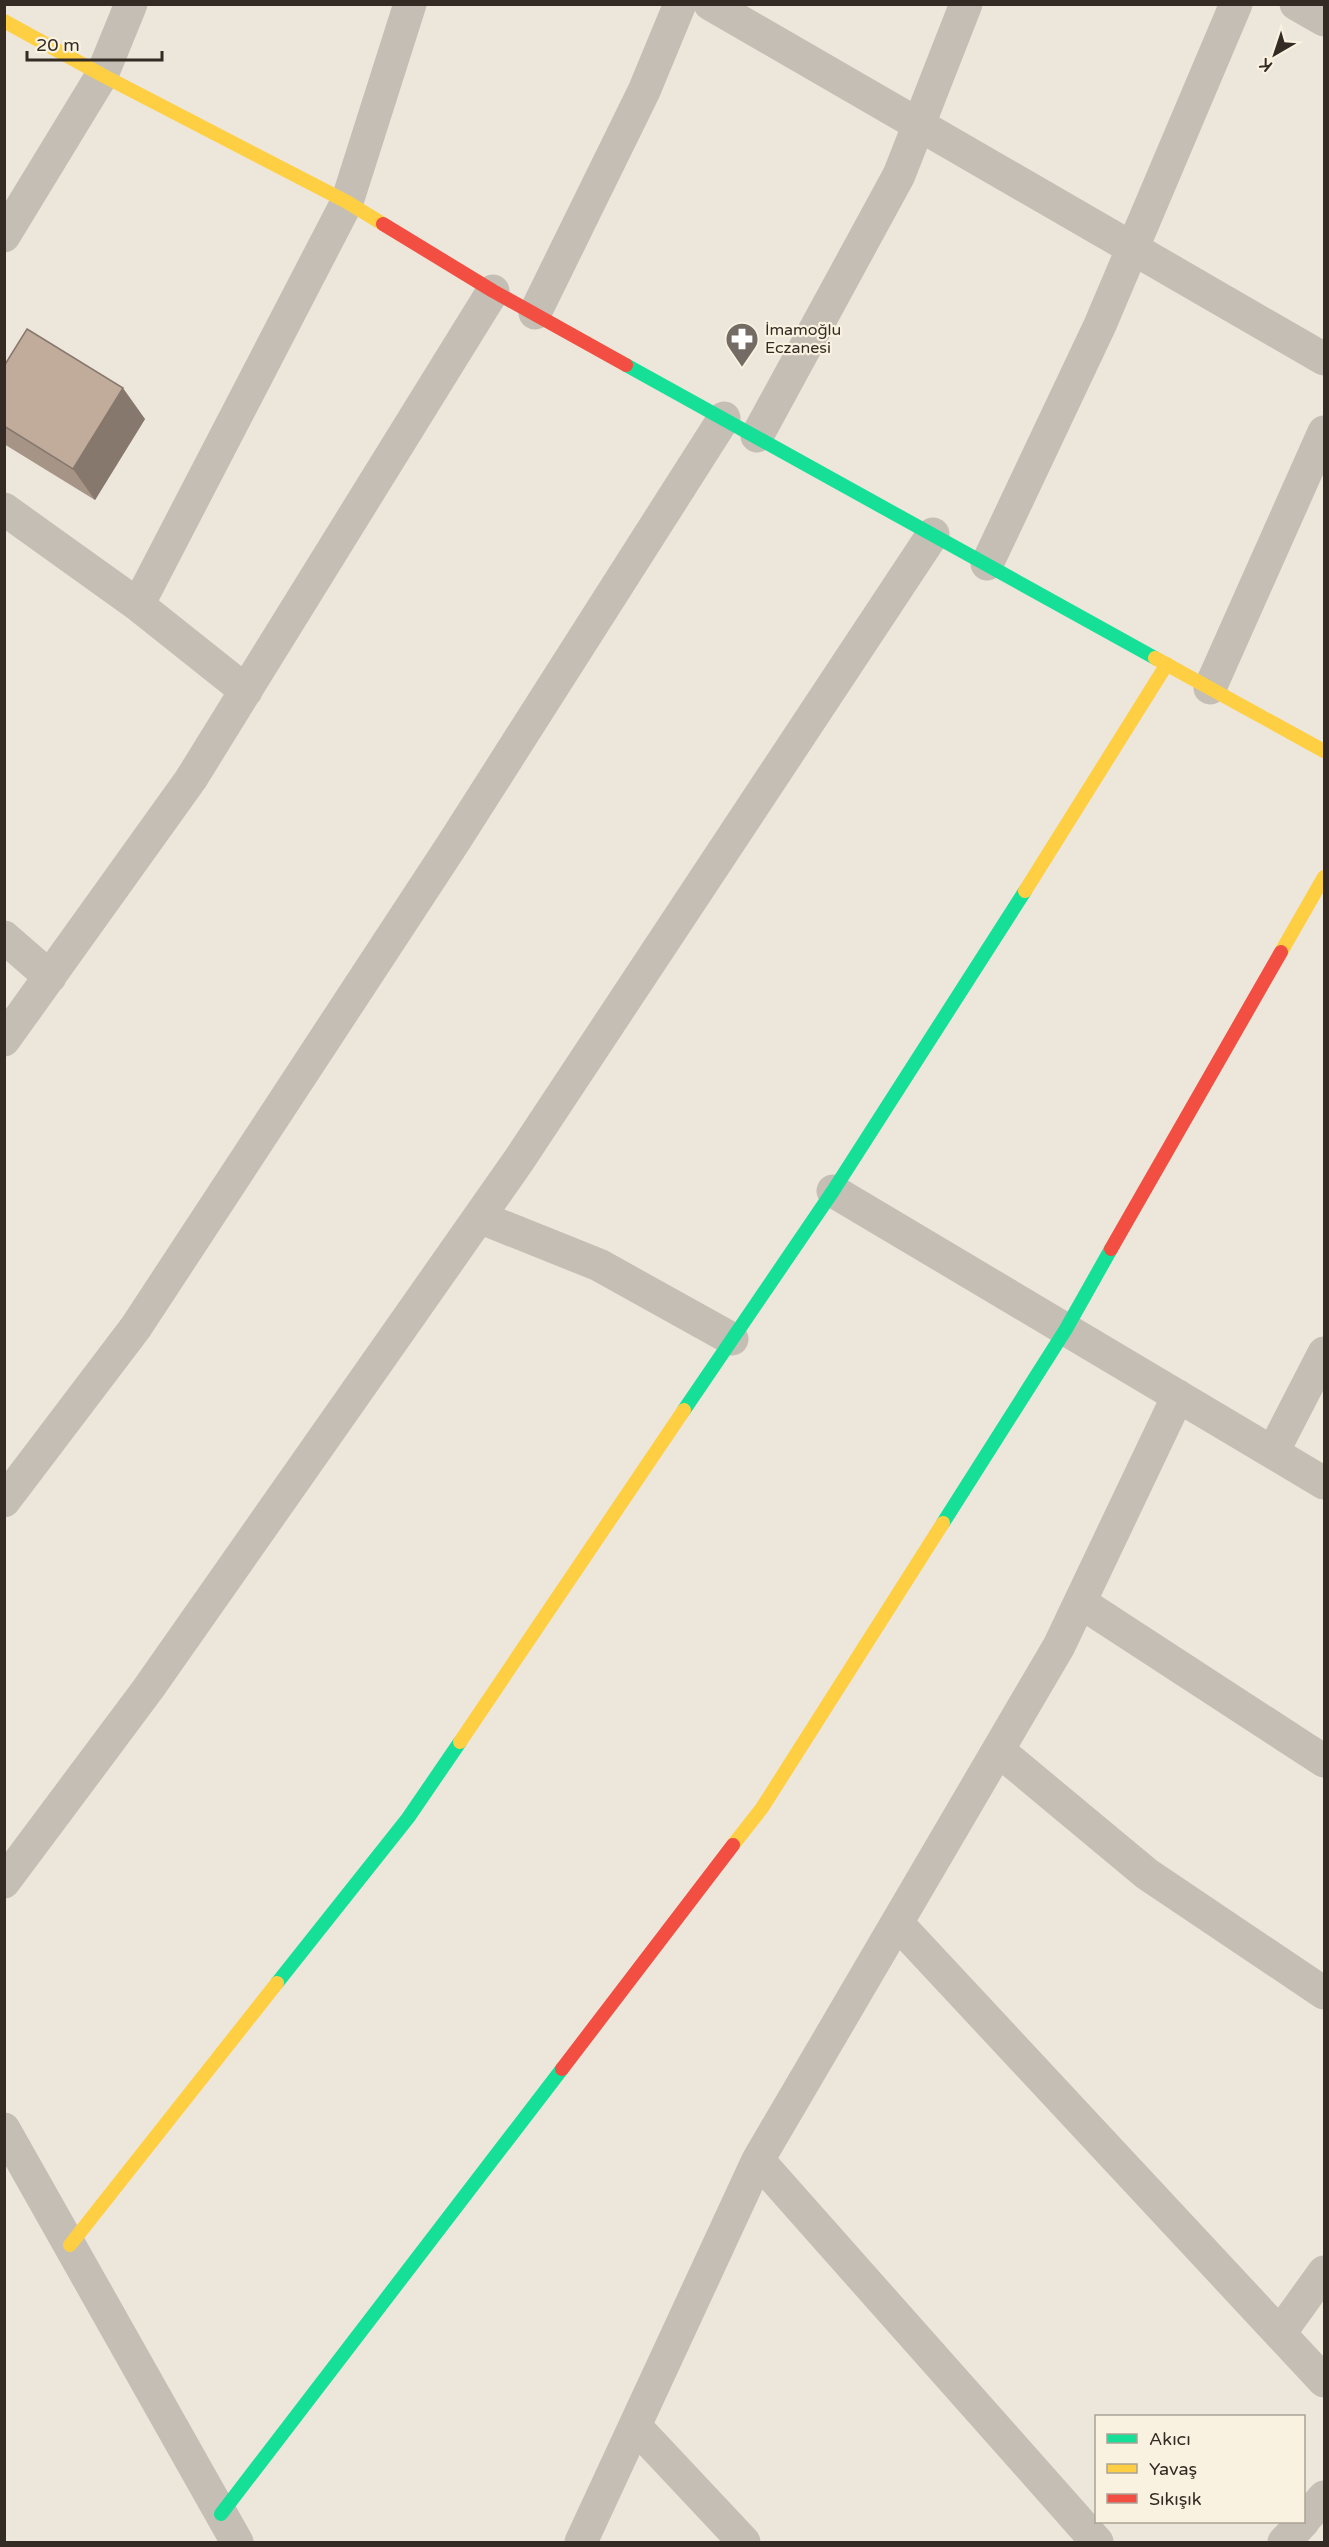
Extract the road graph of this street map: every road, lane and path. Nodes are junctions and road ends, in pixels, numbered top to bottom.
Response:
1 (131, 4) edge
2 (410, 4) edge
3 (680, 4) edge
4 (710, 4) edge
5 (966, 4) edge
6 (1236, 4) edge
7 (1296, 4) edge
8 (1324, 20) edge
9 (4, 21) edge
10 (102, 75) junction
11 (918, 125) junction
12 (347, 202) junction
13 (4, 236) edge
14 (1131, 248) junction
15 (493, 291) junction
16 (535, 313) junction
17 (1324, 359) edge
18 (724, 418) junction
19 (1324, 432) edge
20 (757, 436) junction
21 (4, 509) edge
22 (933, 534) junction
23 (987, 564) junction
24 (138, 604) junction
25 (1167, 664) junction
26 (1210, 688) junction
27 (246, 691) junction
28 (1324, 751) edge
29 (1324, 877) edge
30 (4, 937) edge
31 (50, 977) junction
32 (4, 1040) edge
33 (833, 1191) junction
34 (479, 1217) junction
35 (1066, 1329) junction
36 (732, 1339) junction
37 (1324, 1353) edge
38 (1178, 1396) junction
39 (1273, 1452) junction
40 (1324, 1483) edge
41 (4, 1501) edge
42 (1080, 1602) junction
43 (998, 1750) junction
44 (1324, 1761) edge
45 (4, 1882) edge
46 (897, 1923) junction
47 (1324, 1993) edge
48 (4, 2129) edge
49 (759, 2160) junction
50 (70, 2245) junction
51 (1324, 2272) edge
52 (1280, 2333) junction
53 (1324, 2382) edge
54 (635, 2426) junction
55 (1324, 2496) edge
56 (221, 2514) junction
57 (1305, 2519) edge
58 (1301, 2523) edge
59 (237, 2542) edge
60 (581, 2542) edge
61 (744, 2542) edge
62 (1097, 2542) edge
63 (1284, 2542) edge

1 - 10 street
2 - 12 street
3 - 16 street
4 - 11 street
5 - 11 street
6 - 14 street
7 - 8 street
9 - 10 street
10 - 12 street
10 - 13 street
11 - 14 street
11 - 20 street
12 - 15 street
12 - 24 street
14 - 17 street
14 - 23 street
15 - 16 street
15 - 27 street
16 - 18 street
18 - 20 street
18 - 41 street
19 - 26 street
20 - 22 street
21 - 24 street
22 - 23 street
22 - 34 street
23 - 25 street
24 - 27 street
25 - 26 street
25 - 33 street
26 - 28 street
27 - 31 street
29 - 35 street
30 - 31 street
31 - 32 street
33 - 35 street
33 - 36 street
34 - 36 street
34 - 45 street
35 - 38 street
35 - 56 street
36 - 50 street
37 - 39 street
38 - 39 street
38 - 42 street
39 - 40 street
42 - 43 street
42 - 44 street
43 - 46 street
43 - 47 street
46 - 49 street
46 - 52 street
48 - 50 street
49 - 54 street
49 - 62 street
50 - 56 street
51 - 52 street
52 - 53 street
54 - 60 street
54 - 61 street
55 - 57 street
56 - 59 street
58 - 63 street

